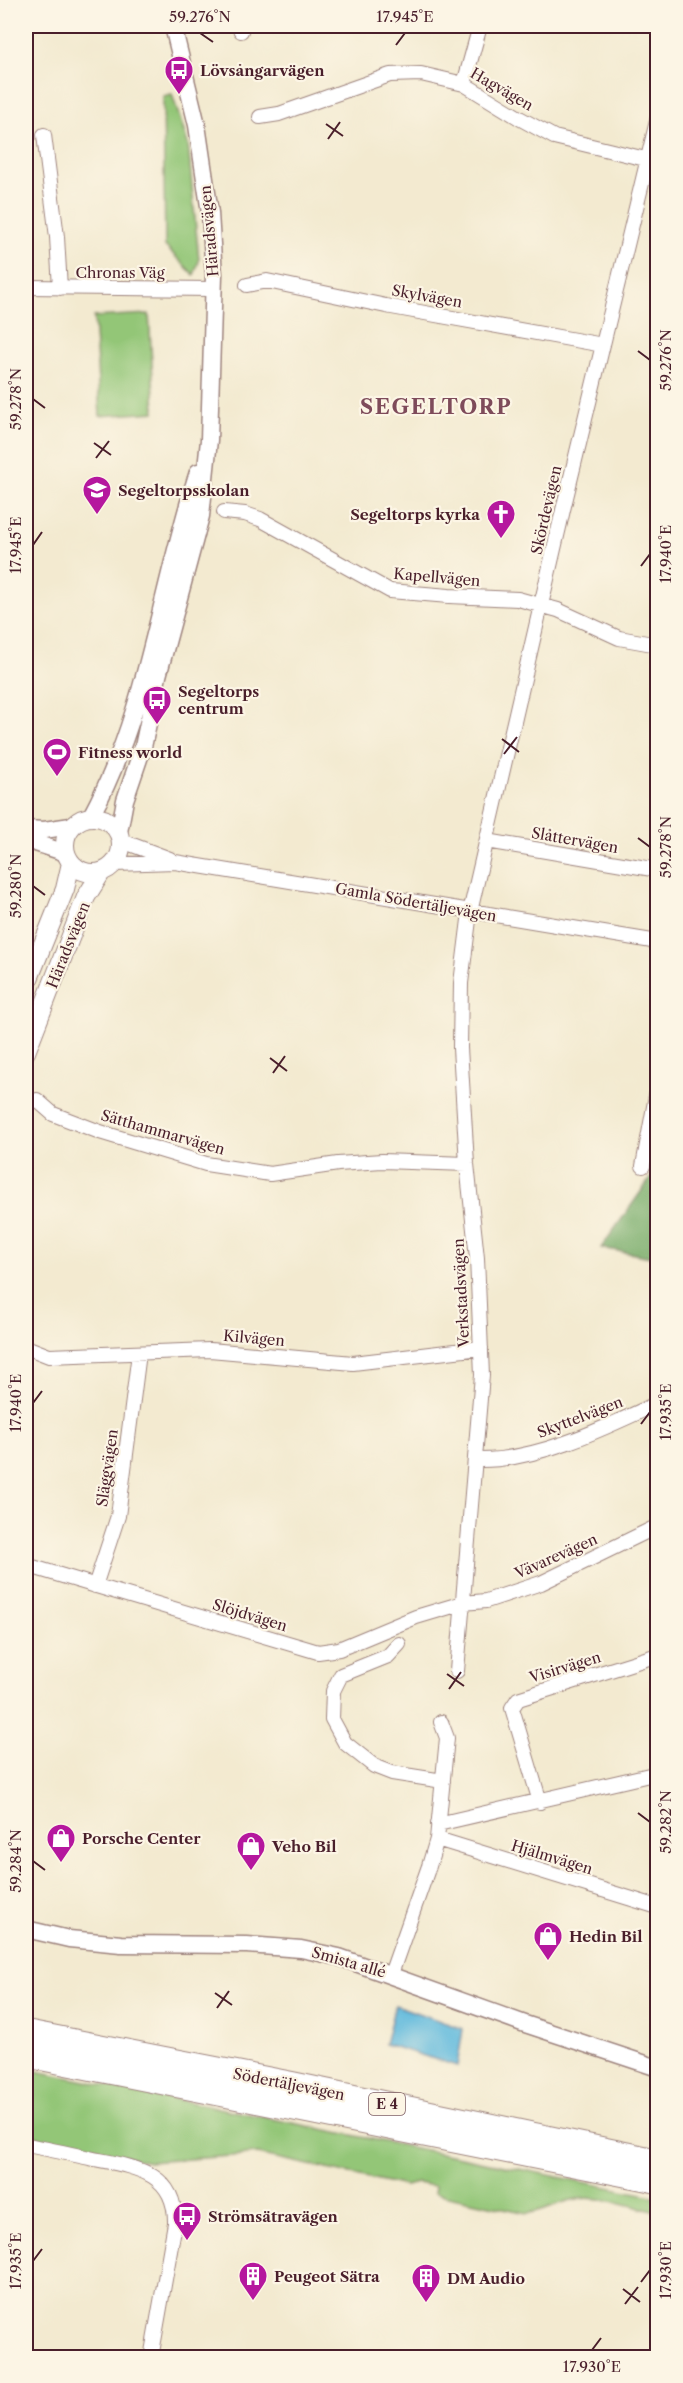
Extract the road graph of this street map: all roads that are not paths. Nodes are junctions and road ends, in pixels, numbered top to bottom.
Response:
1 (173, 26) edge
2 (480, 26) edge
3 (464, 84) junction
4 (260, 117) dead end
5 (657, 117) edge
6 (44, 135) dead end
7 (652, 162) edge
8 (247, 285) dead end
9 (26, 287) edge
10 (60, 288) junction
11 (214, 289) junction
12 (603, 345) junction
13 (209, 440) junction
14 (224, 512) dead end
15 (542, 604) junction
16 (657, 645) edge
17 (91, 816) junction
18 (71, 826) junction
19 (26, 829) edge
20 (120, 836) junction
21 (26, 840) edge
22 (487, 841) junction
23 (68, 858) junction
24 (175, 862) junction
25 (108, 868) junction
26 (657, 870) edge
27 (470, 912) junction
28 (657, 942) edge
29 (26, 986) edge
30 (26, 1052) edge
31 (657, 1085) edge
32 (37, 1100) dead end
33 (467, 1164) junction
34 (643, 1166) dead end
35 (26, 1347) edge
36 (481, 1348) junction
37 (139, 1353) junction
38 (657, 1403) edge
39 (476, 1460) junction
40 (657, 1526) edge
41 (26, 1565) edge
42 (95, 1586) junction
43 (463, 1603) junction
44 (399, 1644) dead end
45 (657, 1655) edge
46 (457, 1671) dead end
47 (441, 1722) dead end
48 (657, 1773) edge
49 (442, 1781) junction
50 (540, 1802) junction
51 (438, 1824) junction
52 (437, 1839) junction
53 (657, 1907) edge
54 (26, 1929) edge
55 (391, 1974) junction
56 (26, 2032) edge
57 (26, 2055) edge
58 (657, 2068) edge
59 (26, 2145) edge
60 (657, 2161) edge
61 (657, 2181) edge
62 (151, 2358) edge

1 - 11 street, Häradsvägen
2 - 3 street
3 - 4 street, Hagvägen
3 - 7 street, Hagvägen
5 - 7 street, Skördevägen
6 - 10 street
7 - 12 street, Skördevägen
8 - 12 street, Skylvägen
9 - 10 street, Chronas Väg
10 - 11 street, Chronas Väg
11 - 13 street, Häradsvägen
12 - 15 street, Skördevägen
13 - 17 street, Häradsvägen
13 - 20 street, Häradsvägen
14 - 15 street, Kapellvägen
15 - 16 street, Kapellvägen
15 - 22 street, Skördevägen
17 - 18 main road
17 - 20 main road
18 - 19 street
18 - 23 main road
20 - 24 street, Gamla Södertäljevägen
20 - 25 main road
21 - 23 street
22 - 26 street, Slåttervägen
22 - 27 street, Skördevägen
23 - 25 main road
23 - 29 main road, Häradsvägen
24 - 25 street, Gamla Södertäljevägen
24 - 27 street, Gamla Södertäljevägen
25 - 30 main road, Häradsvägen
27 - 28 street, Gamla Södertäljevägen
27 - 33 street, Verkstadsvägen
31 - 34 street
32 - 33 street, Sätthammarvägen
33 - 36 street, Verkstadsvägen
35 - 37 street, Kilvägen
36 - 37 street, Kilvägen
36 - 39 street, Verkstadsvägen
37 - 42 street, Släggvägen
38 - 39 street, Skyttelvägen
39 - 43 street, Verkstadsvägen
40 - 43 street, Vävarevägen
41 - 42 street, Slöjdvägen
42 - 43 street, Slöjdvägen
43 - 46 street, Verkstadsvägen
44 - 49 street
45 - 50 street, Visirvägen
47 - 49 street
48 - 50 street
49 - 51 street
50 - 51 street
51 - 52 street
52 - 53 street, Hjälmvägen
52 - 55 street
54 - 55 street, Smista allé
55 - 58 street, Smista allé
56 - 60 highway, Södertäljevägen / E 4
57 - 61 highway, Södertäljevägen / E 4
59 - 62 street

